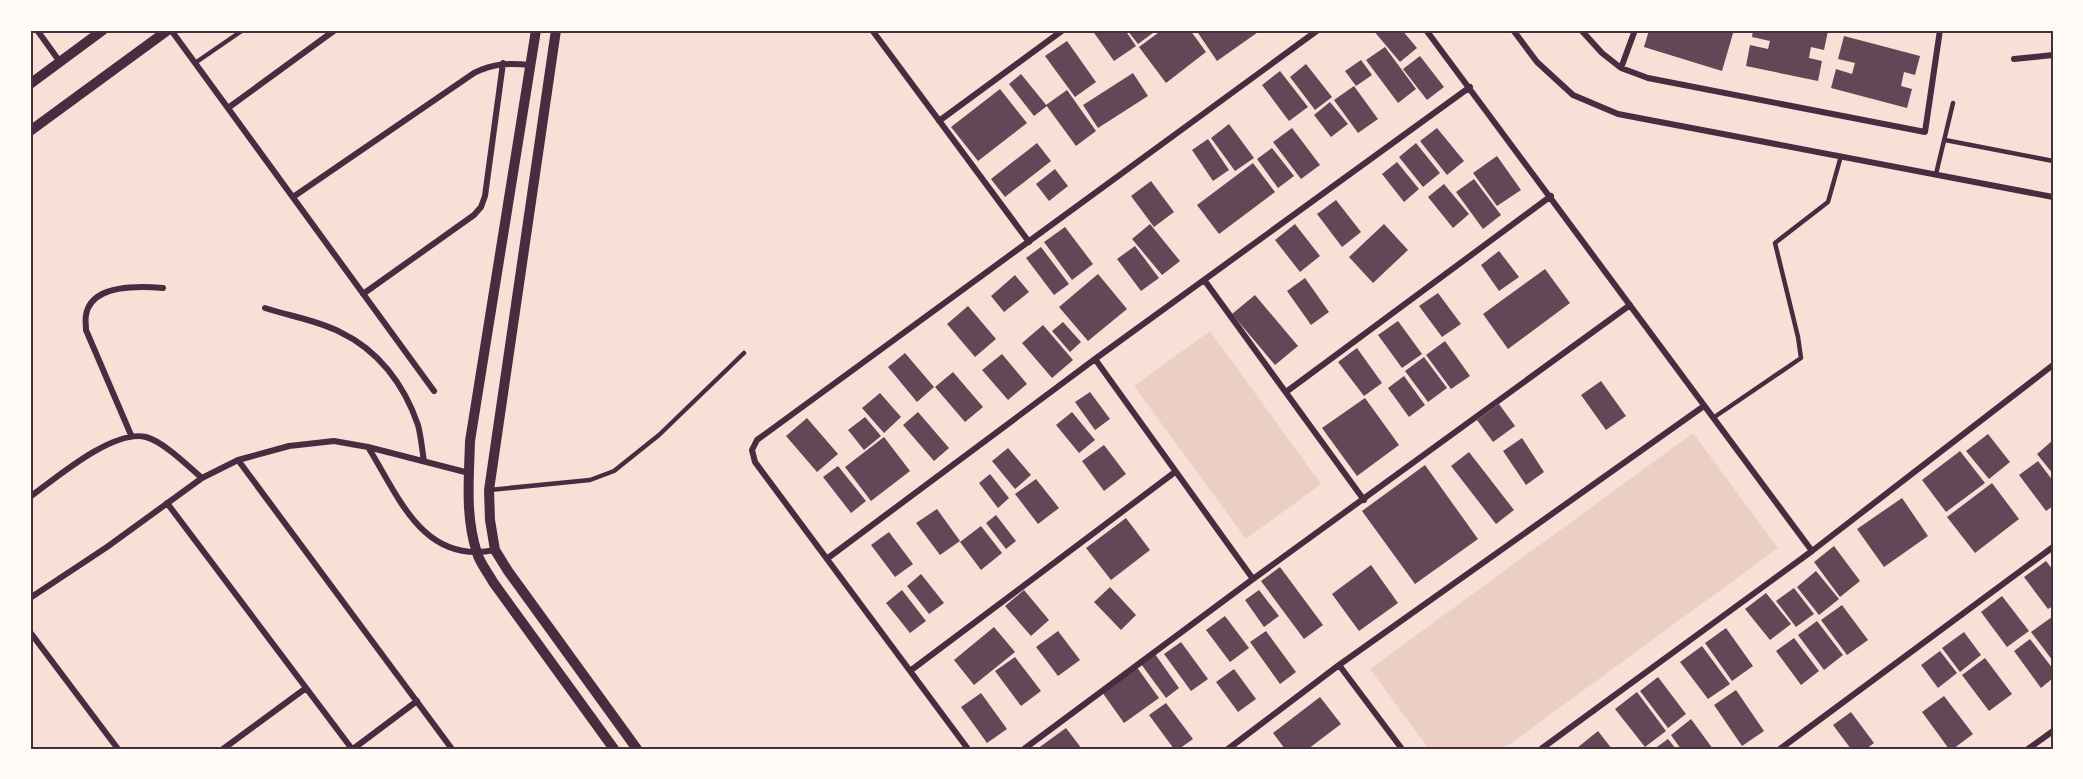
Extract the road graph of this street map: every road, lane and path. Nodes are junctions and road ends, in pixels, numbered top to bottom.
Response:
1 (37, 30) edge
2 (103, 30) edge
3 (169, 30) edge
4 (243, 30) edge
5 (335, 30) edge
6 (537, 30) edge
7 (556, 30) edge
8 (872, 30) edge
9 (1063, 30) edge
10 (1318, 30) edge
11 (1426, 30) edge
12 (1514, 30) edge
13 (1581, 30) edge
14 (1635, 30) edge
15 (1940, 30) edge
16 (2053, 55) edge
17 (2014, 59) dead end
18 (60, 62) junction
19 (195, 63) junction
20 (503, 63) junction
21 (531, 65) junction
22 (1621, 68) junction
23 (30, 84) edge
24 (1470, 87) junction
25 (1953, 103) dead end
26 (228, 108) junction
27 (939, 121) junction
28 (30, 131) edge
29 (1945, 140) junction
30 (1841, 156) junction
31 (2053, 161) edge
32 (1936, 174) junction
33 (1551, 196) junction
34 (2053, 196) edge
35 (293, 197) junction
36 (1029, 242) junction
37 (1205, 281) junction
38 (163, 288) dead end
39 (363, 294) junction
40 (1630, 305) junction
41 (265, 308) dead end
42 (744, 353) dead end
43 (1095, 359) junction
44 (2053, 365) edge
45 (434, 391) dead end
46 (1286, 392) junction
47 (1704, 406) junction
48 (1713, 418) junction
49 (131, 435) junction
50 (368, 447) junction
51 (238, 460) junction
52 (424, 461) junction
53 (469, 472) junction
54 (1175, 472) junction
55 (202, 478) junction
56 (489, 490) junction
57 (30, 497) edge
58 (1365, 500) junction
59 (167, 503) junction
60 (2053, 547) edge
61 (495, 550) junction
62 (1812, 551) junction
63 (477, 554) junction
64 (828, 558) junction
65 (1253, 579) junction
66 (30, 598) edge
67 (30, 632) edge
68 (1339, 665) junction
69 (910, 671) junction
70 (306, 688) junction
71 (417, 701) junction
72 (2053, 731) edge
73 (118, 749) edge
74 (223, 749) edge
75 (352, 749) edge
76 (452, 749) edge
77 (614, 749) edge
78 (638, 749) edge
79 (968, 749) edge
80 (1023, 749) edge
81 (1228, 749) edge
82 (1402, 749) edge
83 (1541, 749) edge
84 (1779, 749) edge
85 (2028, 749) edge

1 - 18 street
2 - 18 street
3 - 19 street
3 - 28 street
4 - 19 lane
5 - 26 street
6 - 21 street
7 - 56 street
8 - 27 street
9 - 27 street
10 - 36 street
11 - 24 street
12 - 30 street
13 - 22 street
14 - 22 street
15 - 22 street
16 - 17 street
18 - 23 street
19 - 26 street
20 - 21 street
20 - 35 street
20 - 39 street
21 - 53 street
24 - 33 street
24 - 37 street
25 - 29 lane
26 - 35 street
27 - 36 street
29 - 31 lane
29 - 32 lane
30 - 32 street
30 - 48 lane
32 - 34 street
33 - 40 street
33 - 46 street
35 - 39 street
36 - 64 street
37 - 43 street
37 - 46 street
38 - 49 street
39 - 45 street
40 - 47 street
40 - 58 street
41 - 52 street
42 - 56 lane
43 - 54 street
43 - 64 street
44 - 62 street
46 - 58 street
47 - 48 street
47 - 68 street
48 - 62 street
49 - 55 street
49 - 57 street
50 - 51 street
50 - 52 street
50 - 63 street
51 - 55 street
51 - 71 street
52 - 53 street
53 - 63 street
54 - 65 street
54 - 69 street
55 - 59 street
56 - 61 street
58 - 65 street
59 - 66 street
59 - 70 street
60 - 84 street
61 - 63 street
61 - 78 street
62 - 83 street
63 - 77 street
64 - 69 street
65 - 80 street
67 - 73 street
68 - 81 street
68 - 82 street
69 - 79 street
70 - 74 street
70 - 75 street
71 - 75 street
71 - 76 street
72 - 85 street

